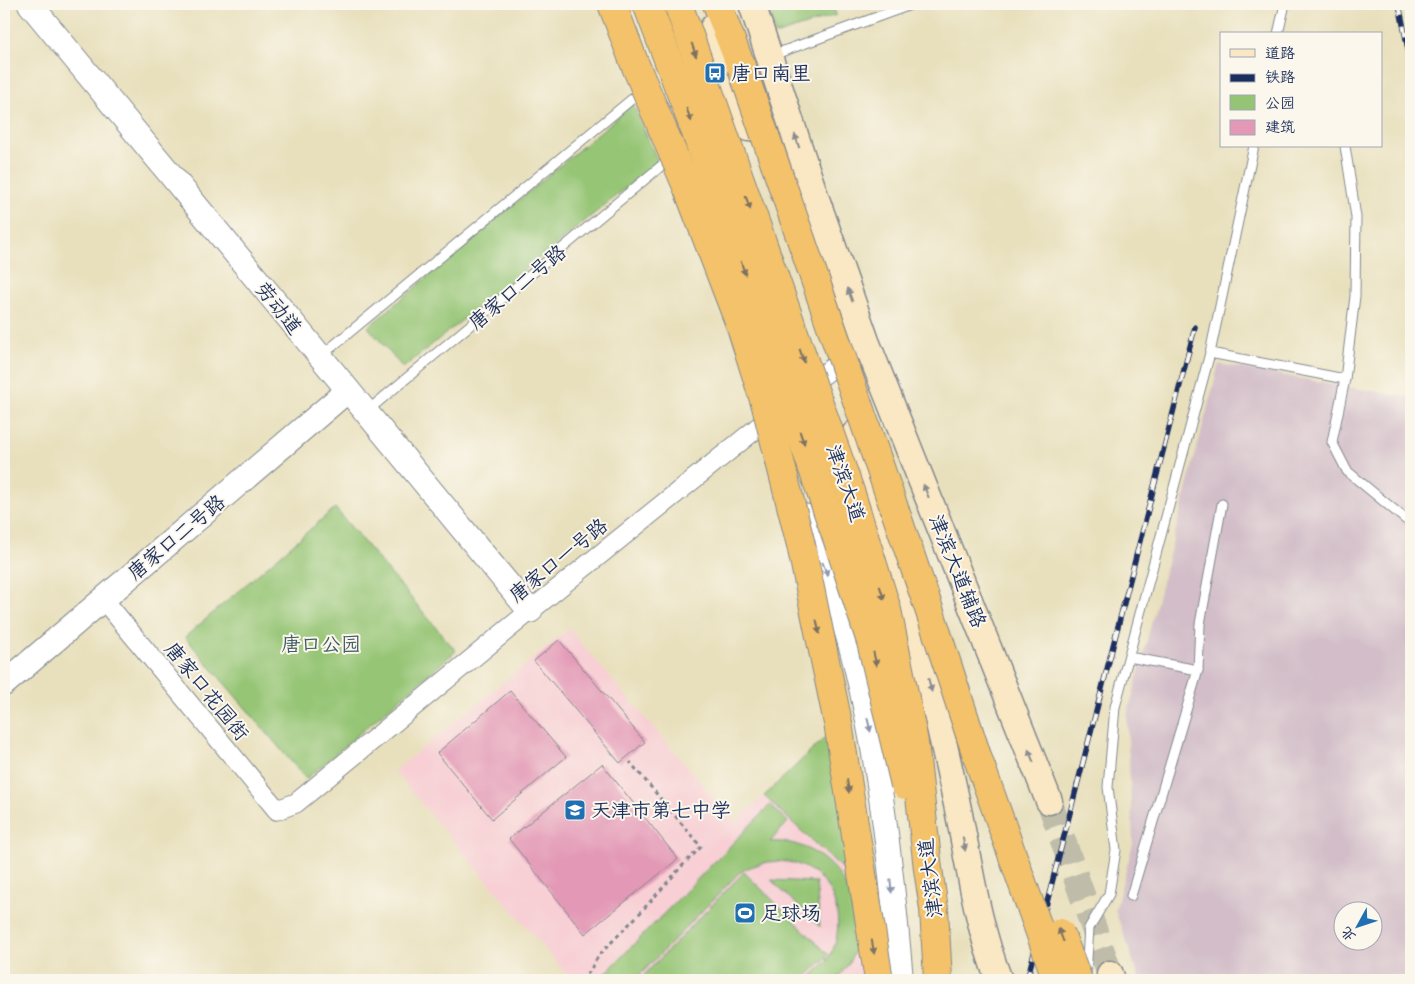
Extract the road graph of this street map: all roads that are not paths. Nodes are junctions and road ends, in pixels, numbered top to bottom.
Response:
1 (30, 4) edge
2 (600, 4) edge
3 (612, 4) edge
4 (647, 4) edge
5 (678, 4) edge
6 (704, 4) edge
7 (718, 4) edge
8 (724, 4) edge
9 (752, 4) edge
10 (913, 4) edge
11 (1285, 4) edge
12 (1278, 32) edge
13 (769, 56) junction
14 (741, 66) junction
15 (638, 94) junction
16 (1254, 148) edge
17 (1345, 148) edge
18 (667, 161) junction
19 (866, 341) junction
20 (1210, 353) junction
21 (320, 357) junction
22 (833, 367) junction
23 (1345, 379) junction
24 (348, 391) junction
25 (366, 413) junction
26 (764, 422) junction
27 (1222, 504) dead end
28 (1410, 523) edge
29 (103, 599) junction
30 (530, 611) junction
31 (921, 614) junction
32 (1129, 657) junction
33 (1198, 670) junction
34 (4, 684) edge
35 (1049, 801) tunnel mouth
36 (277, 810) joint
37 (928, 869) junction
38 (1131, 896) dead end
39 (1103, 978) edge
40 (879, 980) edge
41 (901, 980) edge
42 (938, 980) edge
43 (999, 980) edge
44 (1057, 980) edge
45 (1078, 980) edge

1 - 21 street, 劳动道
2 - 15 street
3 -> 40 highway, bridge
4 -> 37 highway, bridge
5 -> 37 highway, 津滨大道, bridge
6 - 22 main road
7 - 14 highway, 津滨大道
8 - 14 highway
9 - 13 main road, 津滨大道辅路
10 - 13 lane
11 - 12 lane
19 -> 13 main road, 津滨大道辅路
14 - 31 highway, 津滨大道, bridge
15 - 18 street
15 - 21 lane
16 - 20 lane
17 - 23 lane
18 - 25 lane, 唐家口二号路
18 - 26 street
19 - 22 street, 唐家口一号路
35 -> 19 main road, 津滨大道辅路
20 - 23 lane
20 - 32 lane
21 - 24 street, 劳动道
22 - 26 street, 唐家口一号路
22 - 31 main road
23 - 28 lane
24 - 25 street, 劳动道
24 - 29 street, 唐家口二号路
25 - 30 street, 劳动道
26 - 30 street, 唐家口一号路
26 -> 41 street
27 - 33 lane
29 - 34 street, 唐家口二号路
29 - 36 street, 唐家口花园街
30 - 36 street, 唐家口一号路
31 -> 43 main road, 津滨大道
31 - 44 highway, bridge
45 -> 31 highway, bridge
32 - 33 lane
32 - 39 lane
33 - 38 lane
37 - 42 highway, 津滨大道, bridge

